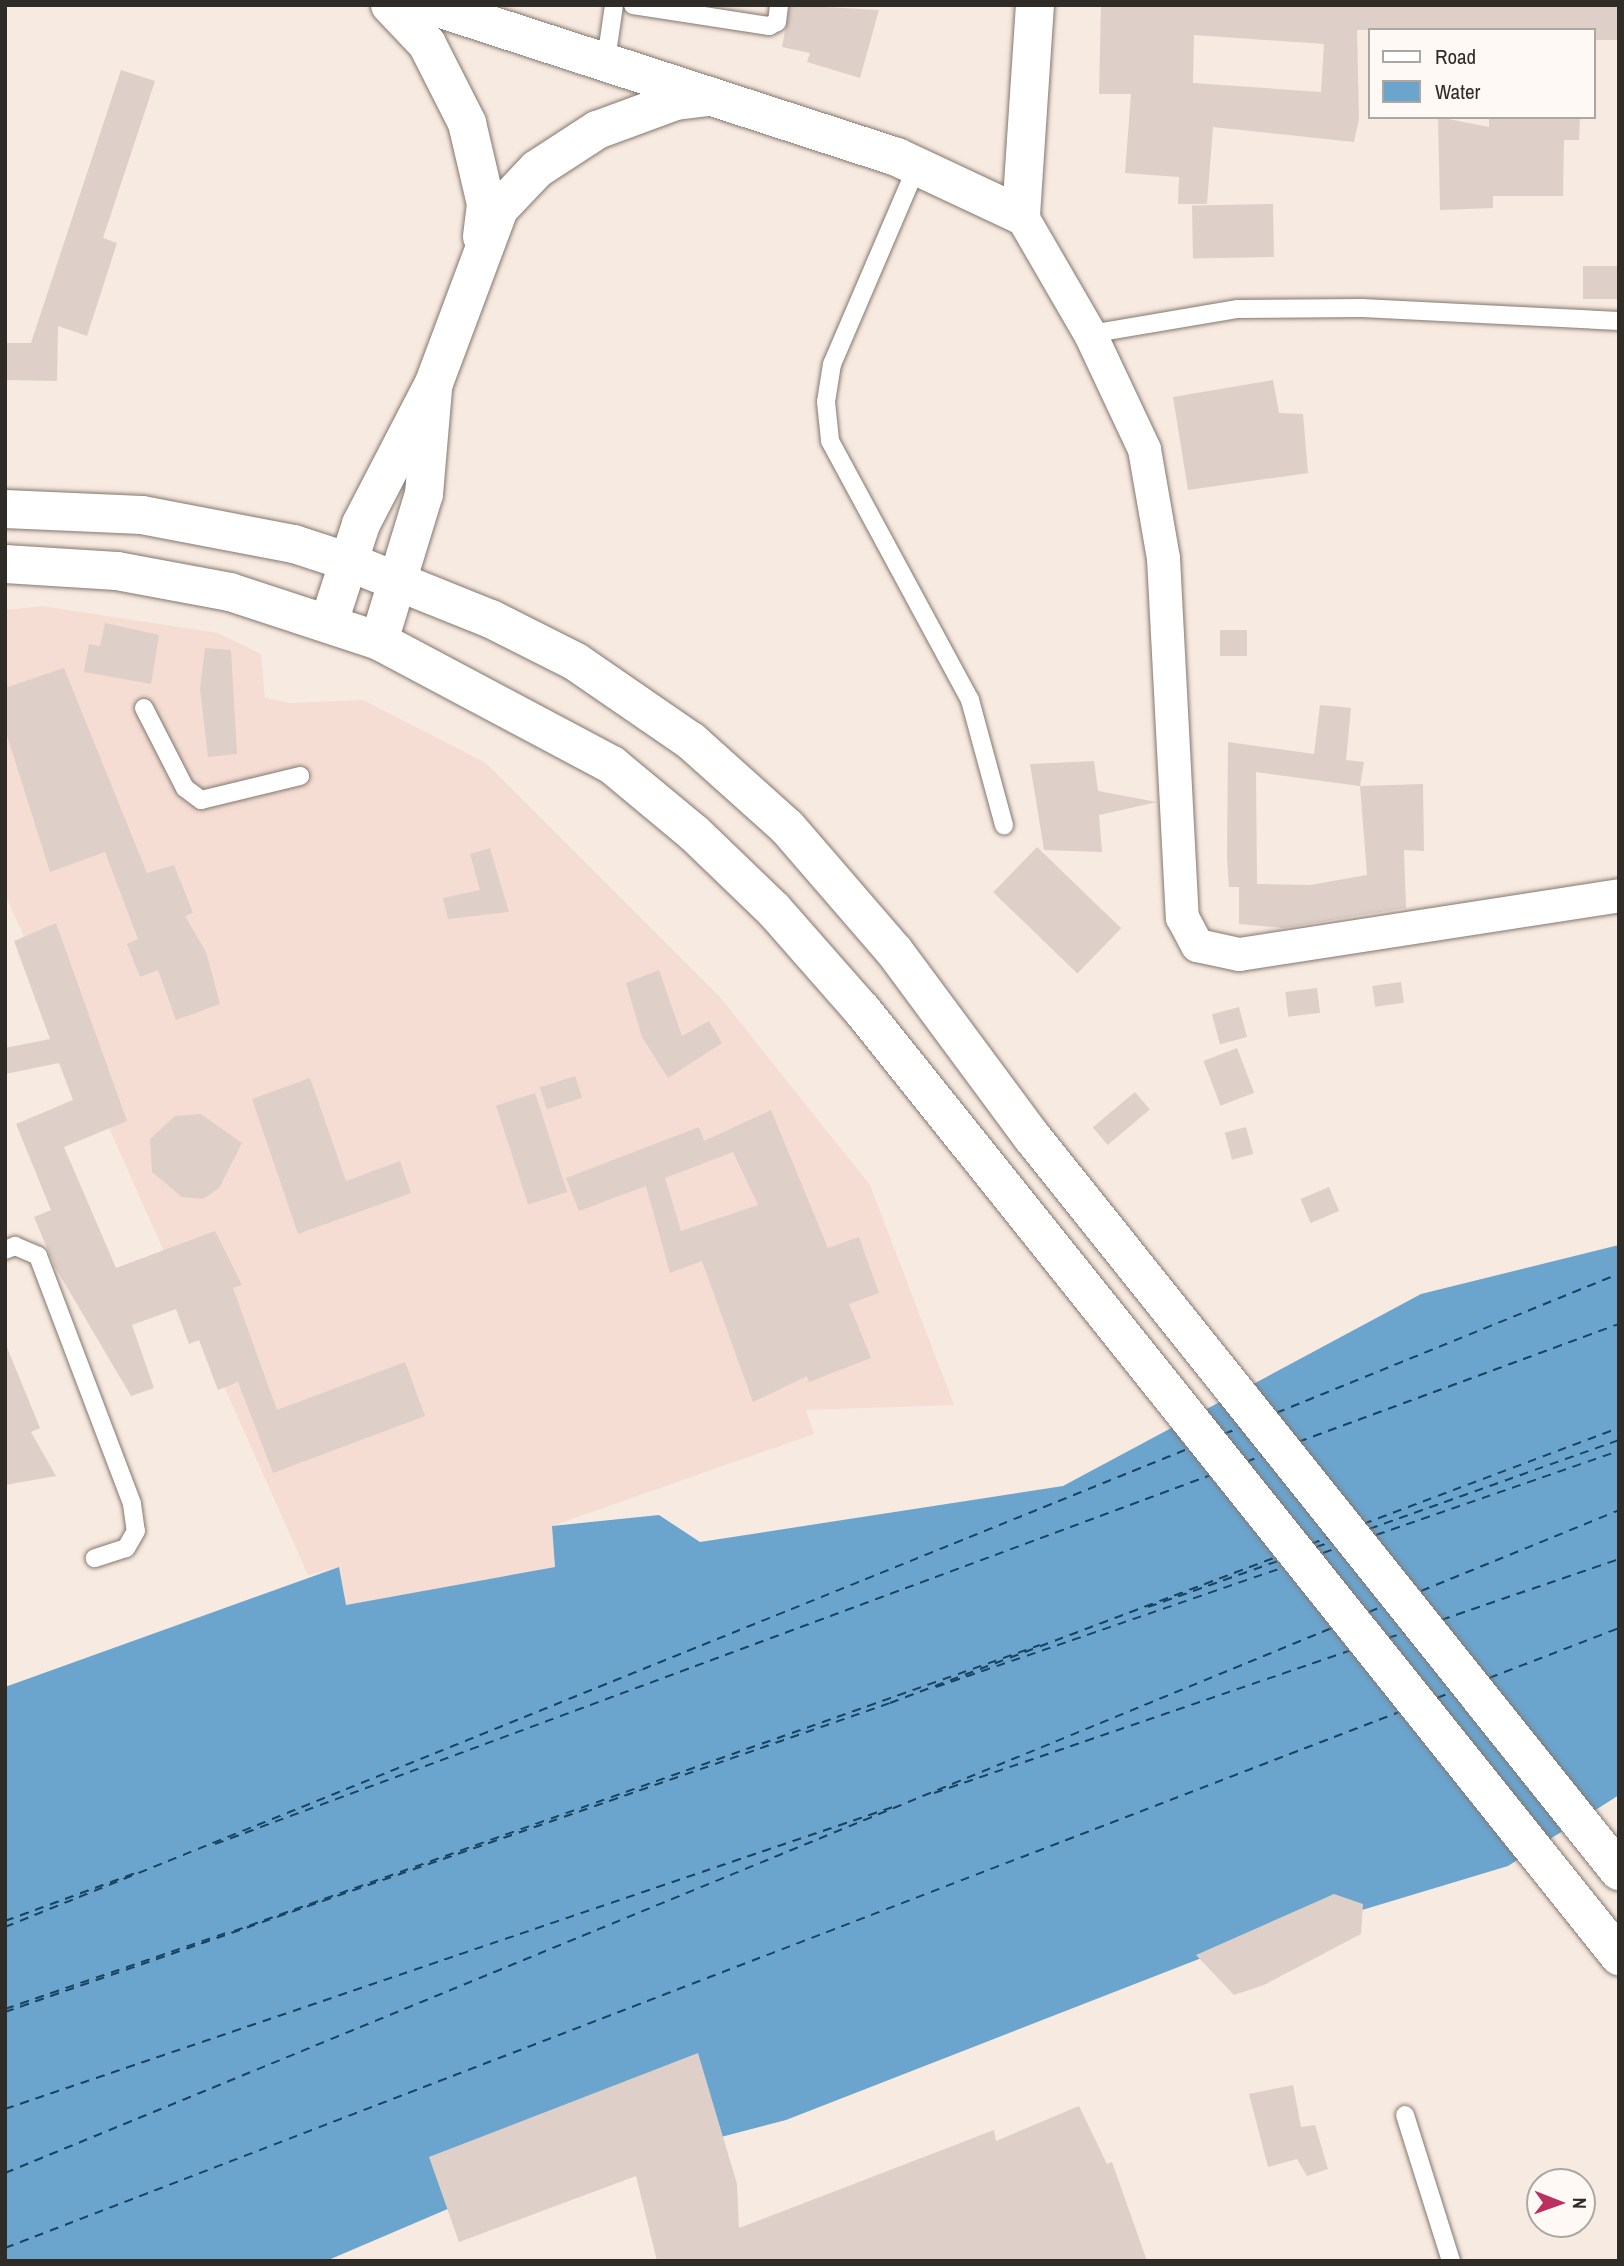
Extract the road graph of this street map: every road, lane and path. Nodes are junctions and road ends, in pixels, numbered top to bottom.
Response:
1 (390, 5) edge
2 (429, 5) edge
3 (614, 5) edge
4 (633, 5) edge
5 (779, 5) edge
6 (1035, 5) edge
7 (606, 60) junction
8 (724, 96) junction
9 (917, 166) junction
10 (1021, 215) junction
11 (481, 242) junction
12 (1619, 320) edge
13 (1090, 334) junction
14 (433, 383) junction
15 (5, 509) edge
16 (349, 562) junction
17 (5, 564) edge
18 (399, 582) junction
19 (330, 622) junction
20 (379, 641) junction
21 (144, 708) dead end
22 (300, 776) dead end
23 (1004, 825) dead end
24 (1619, 895) edge
25 (5, 1250) edge
26 (95, 1558) dead end
27 (1619, 1871) edge
28 (1619, 1956) edge
29 (1405, 2115) dead end
30 (1451, 2261) edge

1 - 11 main road
2 - 7 main road
3 - 7 lane
4 - 5 lane
6 - 10 main road
7 - 8 main road
8 - 9 main road
8 - 11 main road
9 - 10 main road
9 - 23 lane
10 - 13 street
11 - 14 main road
12 - 13 lane
13 - 24 street
14 - 16 main road
14 - 18 main road
15 - 16 main road
16 - 18 main road
16 - 19 main road
17 - 19 main road
18 - 20 main road
18 - 27 main road
19 - 20 main road
20 - 28 main road
21 - 22 lane
25 - 26 lane
29 - 30 lane

